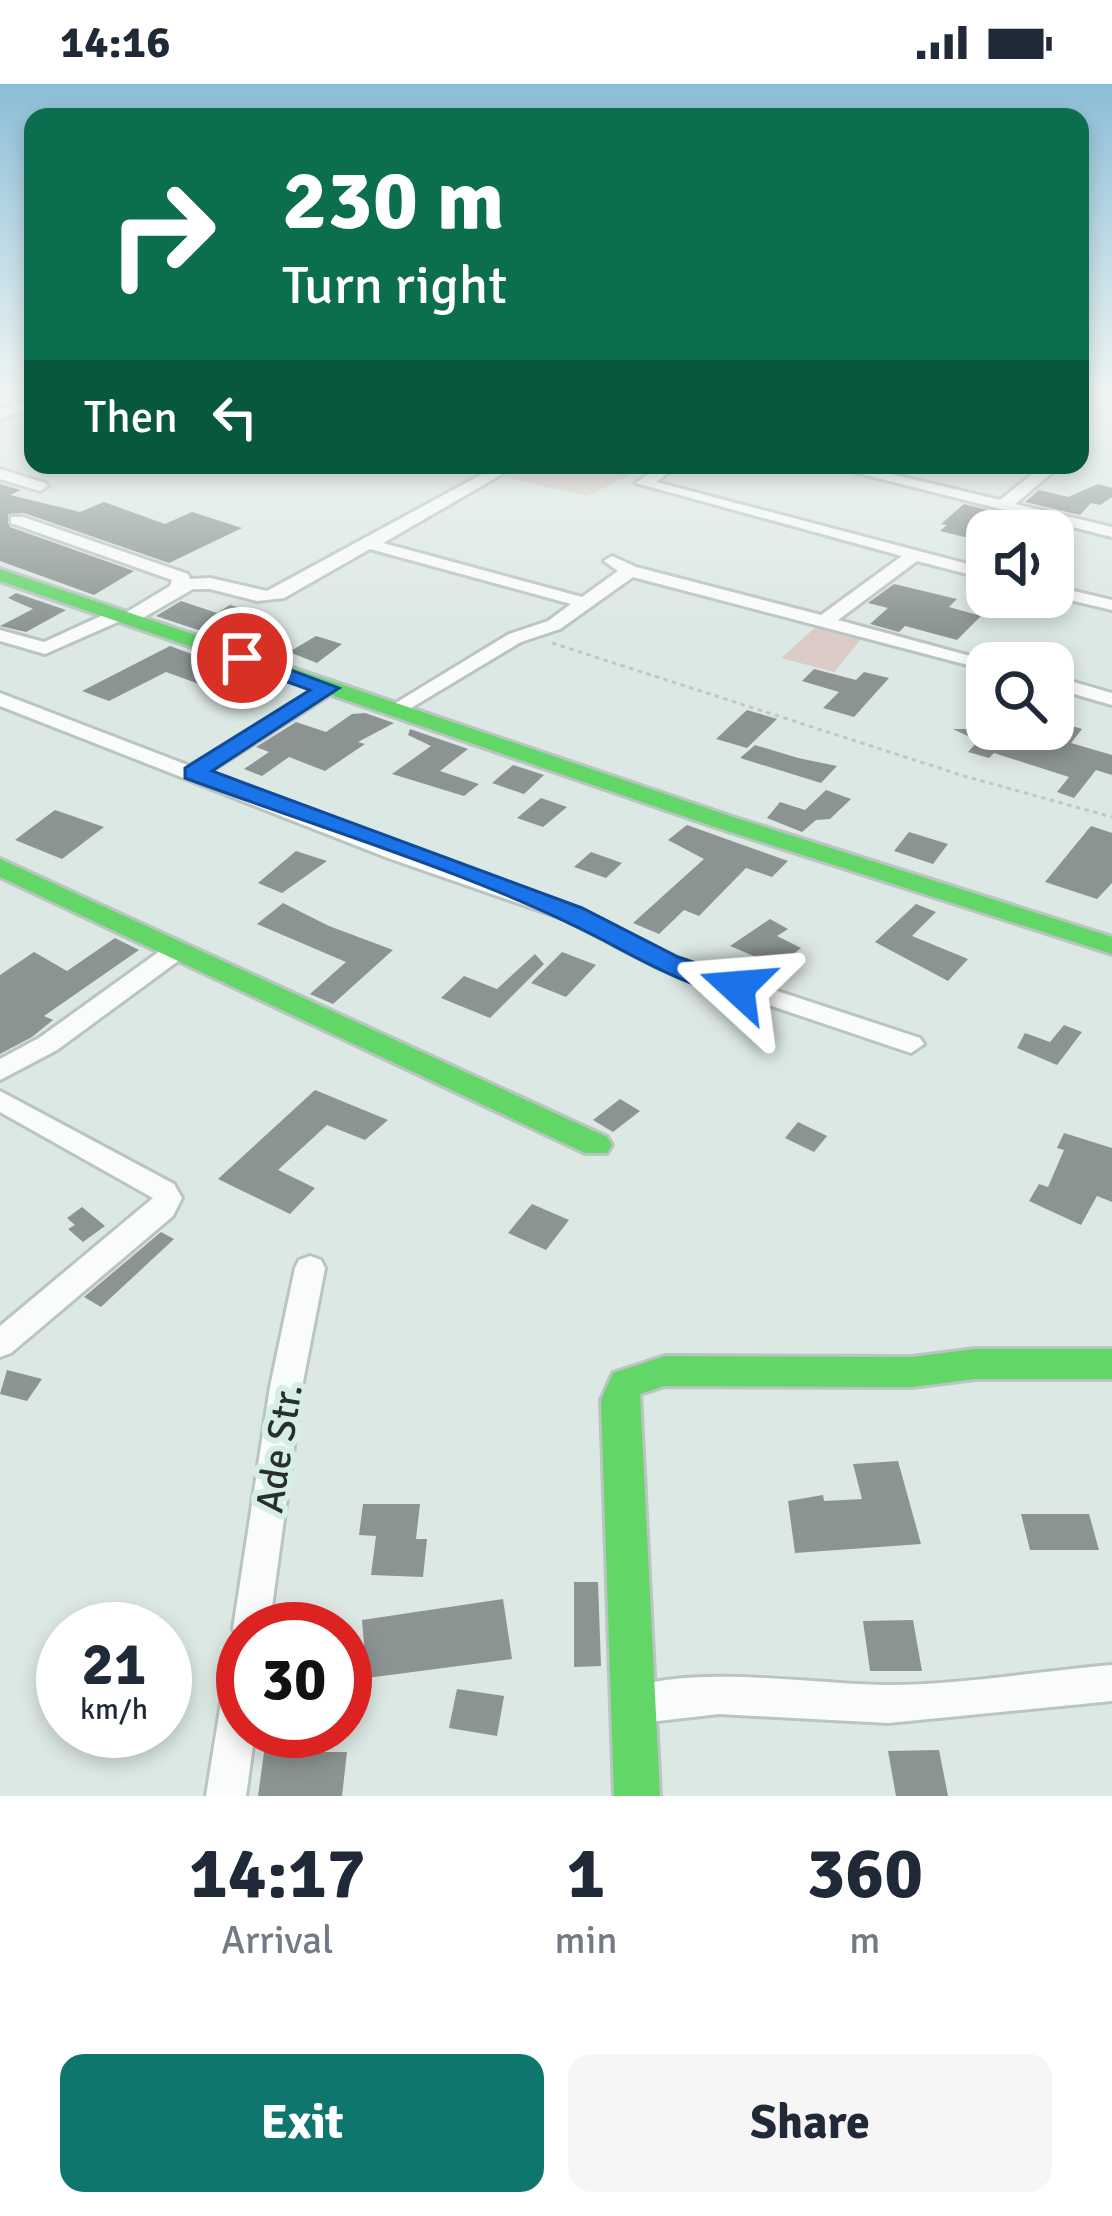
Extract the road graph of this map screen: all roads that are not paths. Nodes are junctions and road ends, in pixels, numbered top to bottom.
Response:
1 (0, 474) edge
2 (494, 474) edge
3 (657, 474) edge
4 (873, 474) edge
5 (1042, 474) edge
6 (40, 486) dead end
7 (1005, 504) junction
8 (17, 520) dead end
9 (1112, 532) edge
10 (369, 544) junction
11 (913, 556) junction
12 (966, 569) edge
13 (0, 575) edge
14 (178, 589) junction
15 (1074, 596) edge
16 (586, 603) junction
17 (1112, 605) edge
18 (123, 617) junction
19 (824, 622) junction
20 (0, 635) edge
21 (966, 659) edge
22 (328, 688) junction
23 (1074, 688) edge
24 (0, 699) edge
25 (1112, 699) edge
26 (396, 711) junction
27 (193, 773) junction
28 (0, 867) edge
29 (1112, 946) edge
30 (176, 951) junction
31 (911, 1044) dead end
32 (0, 1072) edge
33 (0, 1100) edge
34 (596, 1145) dead end
35 (310, 1268) dead end
36 (0, 1344) edge
37 (1112, 1364) edge
38 (255, 1602) edge
39 (1112, 1683) edge
40 (632, 1705) junction
41 (232, 1758) edge
42 (226, 1796) edge
43 (637, 1796) edge

1 - 6 street
2 - 10 street
3 - 11 street
4 - 7 street
5 - 7 street
7 - 9 street
8 - 14 street
10 - 14 street
10 - 16 street
11 - 12 street
11 - 19 street
13 - 18 street
14 - 18 street
15 - 17 street
16 - 19 street
16 - 26 street
18 - 20 street
18 - 22 street
19 - 21 street
22 - 26 street
22 - 27 street
23 - 25 street
24 - 27 street
26 - 29 street
27 - 31 street
28 - 30 street
30 - 32 street
30 - 34 street
33 - 36 street
35 - 38 street, Ade Str.
37 - 40 street
39 - 40 street
40 - 43 street
41 - 42 street

